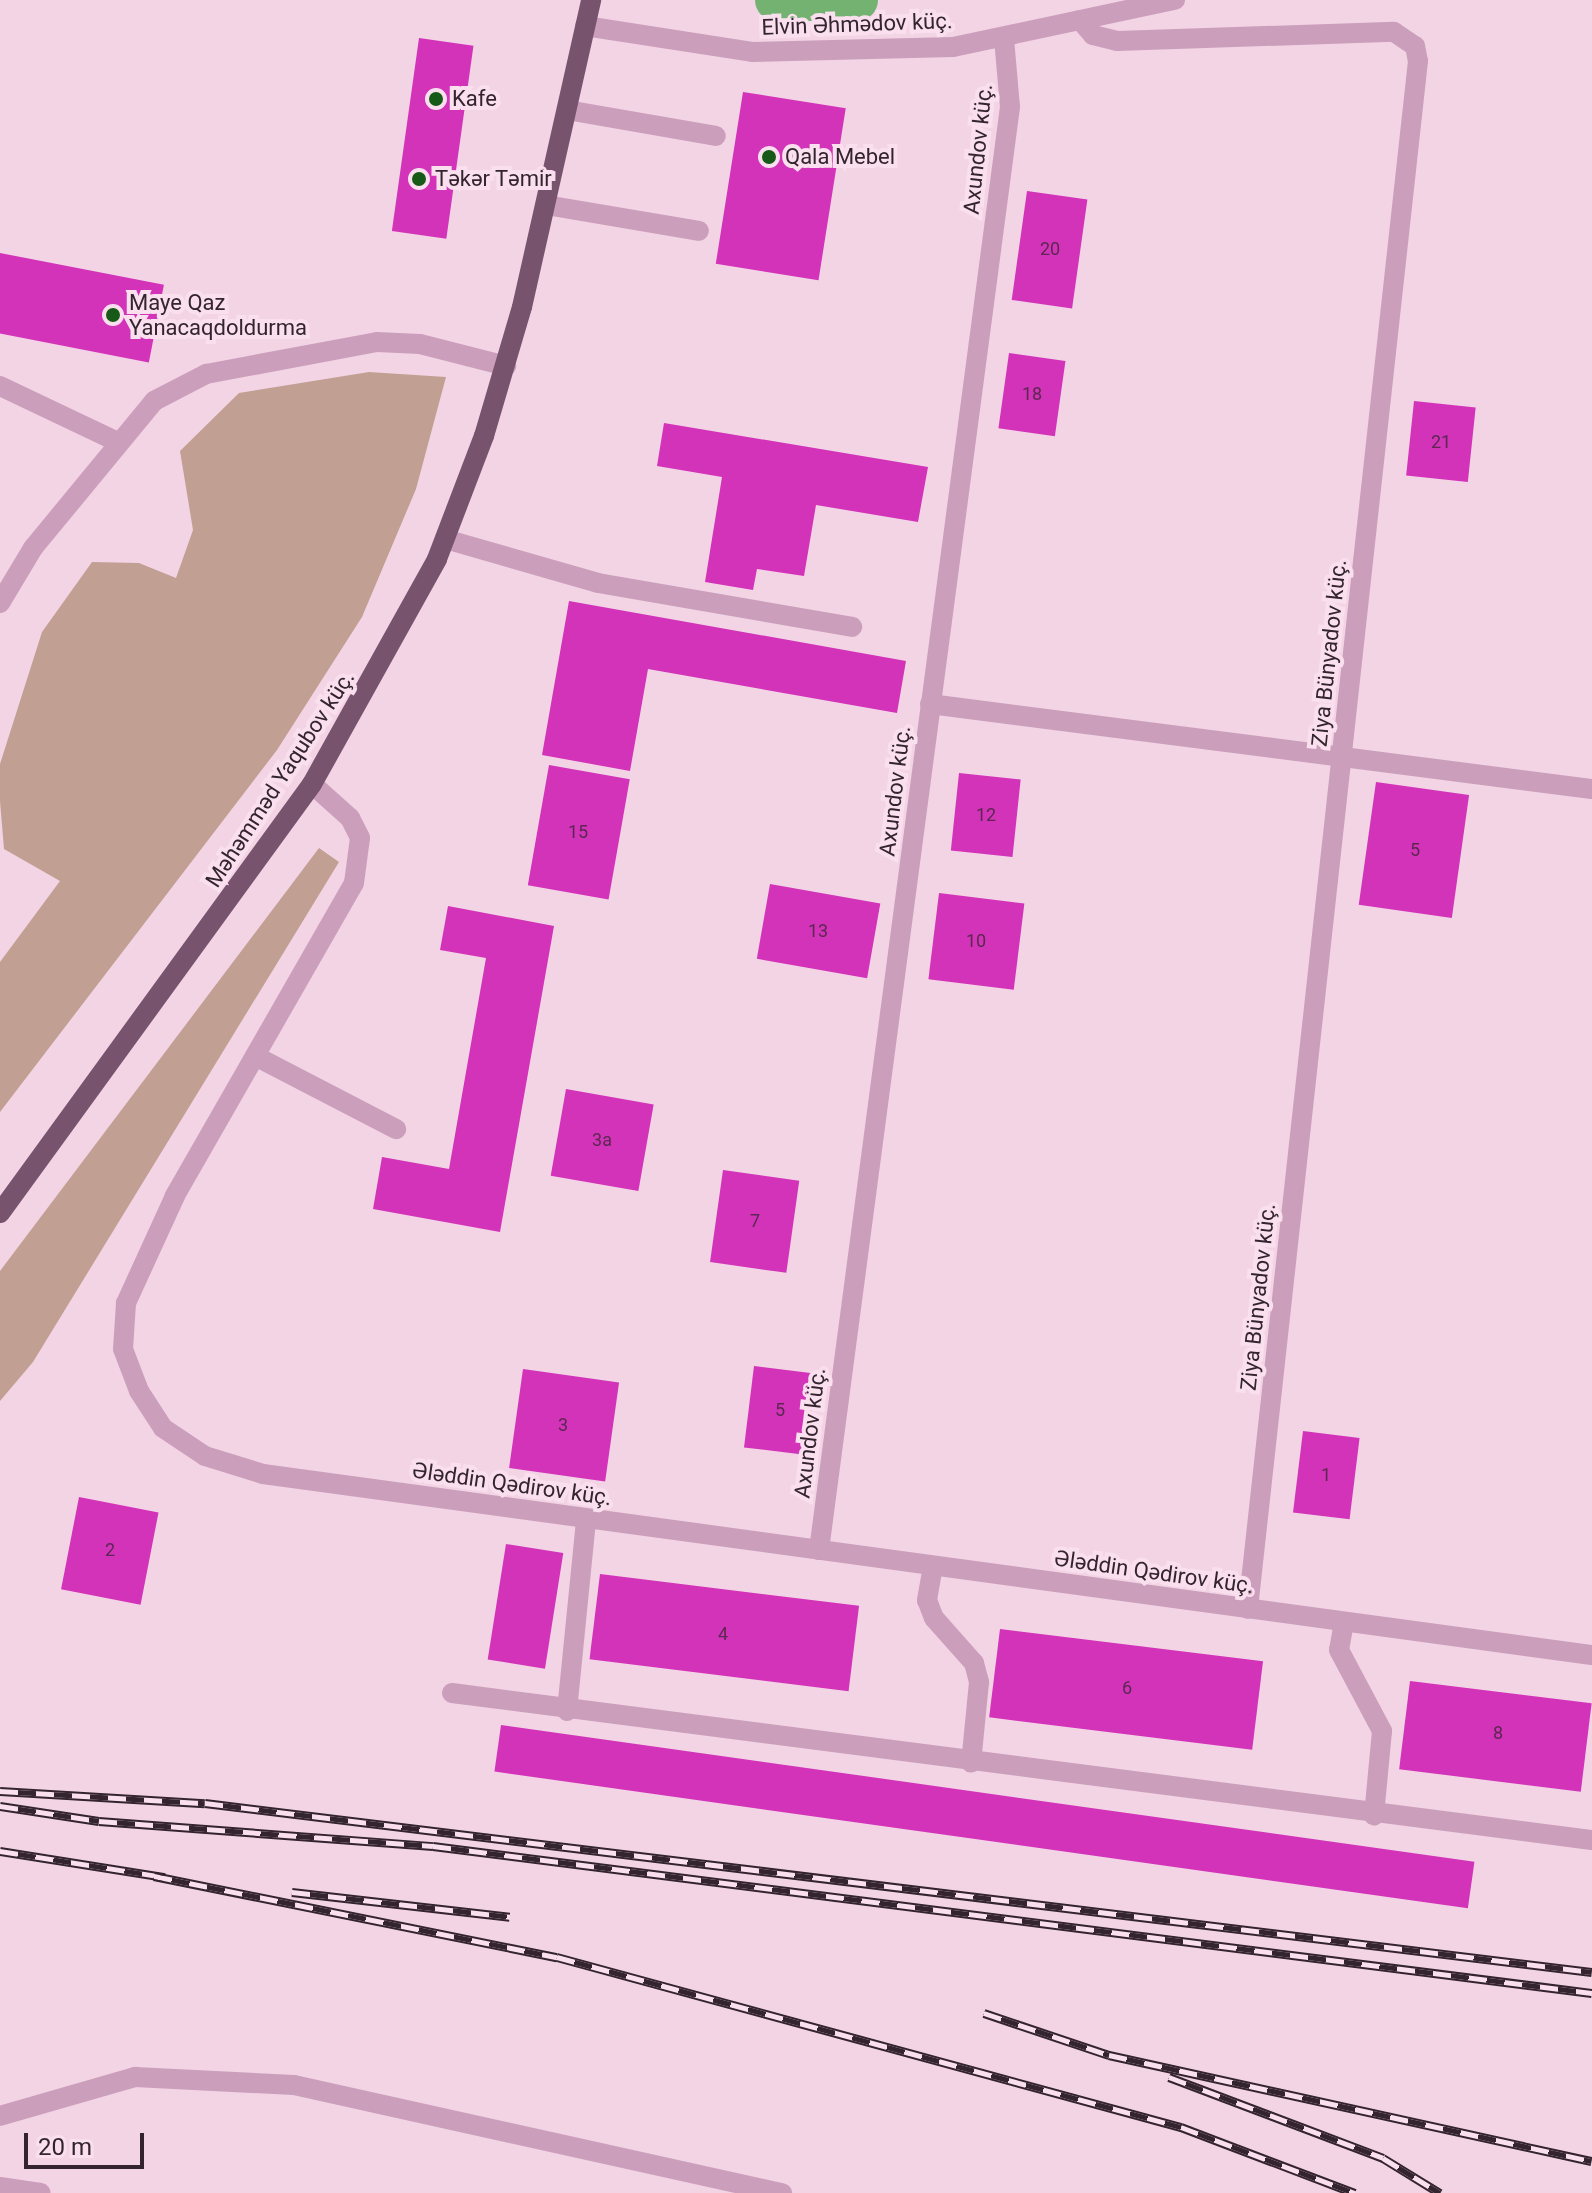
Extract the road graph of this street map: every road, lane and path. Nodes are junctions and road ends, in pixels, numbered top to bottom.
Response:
1 (591, 0) edge
2 (1175, 0) edge
3 (1080, 20) junction
4 (585, 26) junction
5 (1004, 38) junction
6 (567, 110) junction
7 (716, 136) dead end
8 (546, 205) junction
9 (699, 231) dead end
10 (506, 366) junction
11 (0, 386) edge
12 (118, 442) junction
13 (445, 539) junction
14 (0, 603) edge
15 (852, 627) dead end
16 (930, 704) junction
17 (1342, 756) junction
18 (312, 784) junction
19 (1592, 789) edge
20 (255, 1056) junction
21 (396, 1129) dead end
22 (0, 1213) edge
23 (586, 1519) junction
24 (819, 1550) junction
25 (933, 1566) junction
26 (1248, 1609) junction
27 (1344, 1622) junction
28 (1592, 1655) edge
29 (452, 1693) dead end
30 (567, 1711) junction
31 (971, 1763) junction
32 (1374, 1816) junction
33 (1592, 1840) edge
34 (0, 2116) edge
35 (0, 2187) edge
36 (41, 2193) edge
37 (782, 2193) edge

1 - 4 main road, Məhəmməd Yaqubov küç.
2 - 3 street, Elvin Əhmədov küç.
3 - 5 street, Elvin Əhmədov küç.
3 - 17 street, Ziya Bünyadov küç.
4 - 5 street, Elvin Əhmədov küç.
4 - 6 main road, Məhəmməd Yaqubov küç.
5 - 16 street, Axundov küç.
6 - 7 street
6 - 8 main road, Məhəmməd Yaqubov küç.
8 - 9 street
8 - 10 main road, Məhəmməd Yaqubov küç.
10 - 12 street
10 - 13 main road, Məhəmməd Yaqubov küç.
11 - 12 street
12 - 14 street
13 - 15 street
13 - 18 main road, Məhəmməd Yaqubov küç.
16 - 17 street
16 - 24 street, Axundov küç.
17 - 19 street
17 - 26 street, Ziya Bünyadov küç.
18 - 20 street, Ələddin Qədirov küç.
18 - 22 main road, Məhəmməd Yaqubov küç.
20 - 21 street
20 - 23 street, Ələddin Qədirov küç.
23 - 24 street, Ələddin Qədirov küç.
23 - 30 street
24 - 25 street, Ələddin Qədirov küç.
25 - 26 street, Ələddin Qədirov küç.
25 - 31 street
26 - 27 street, Ələddin Qədirov küç.
27 - 28 street, Ələddin Qədirov küç.
27 - 32 street
29 - 30 street
30 - 31 street
31 - 32 street
32 - 33 street
34 - 37 street
35 - 36 street

